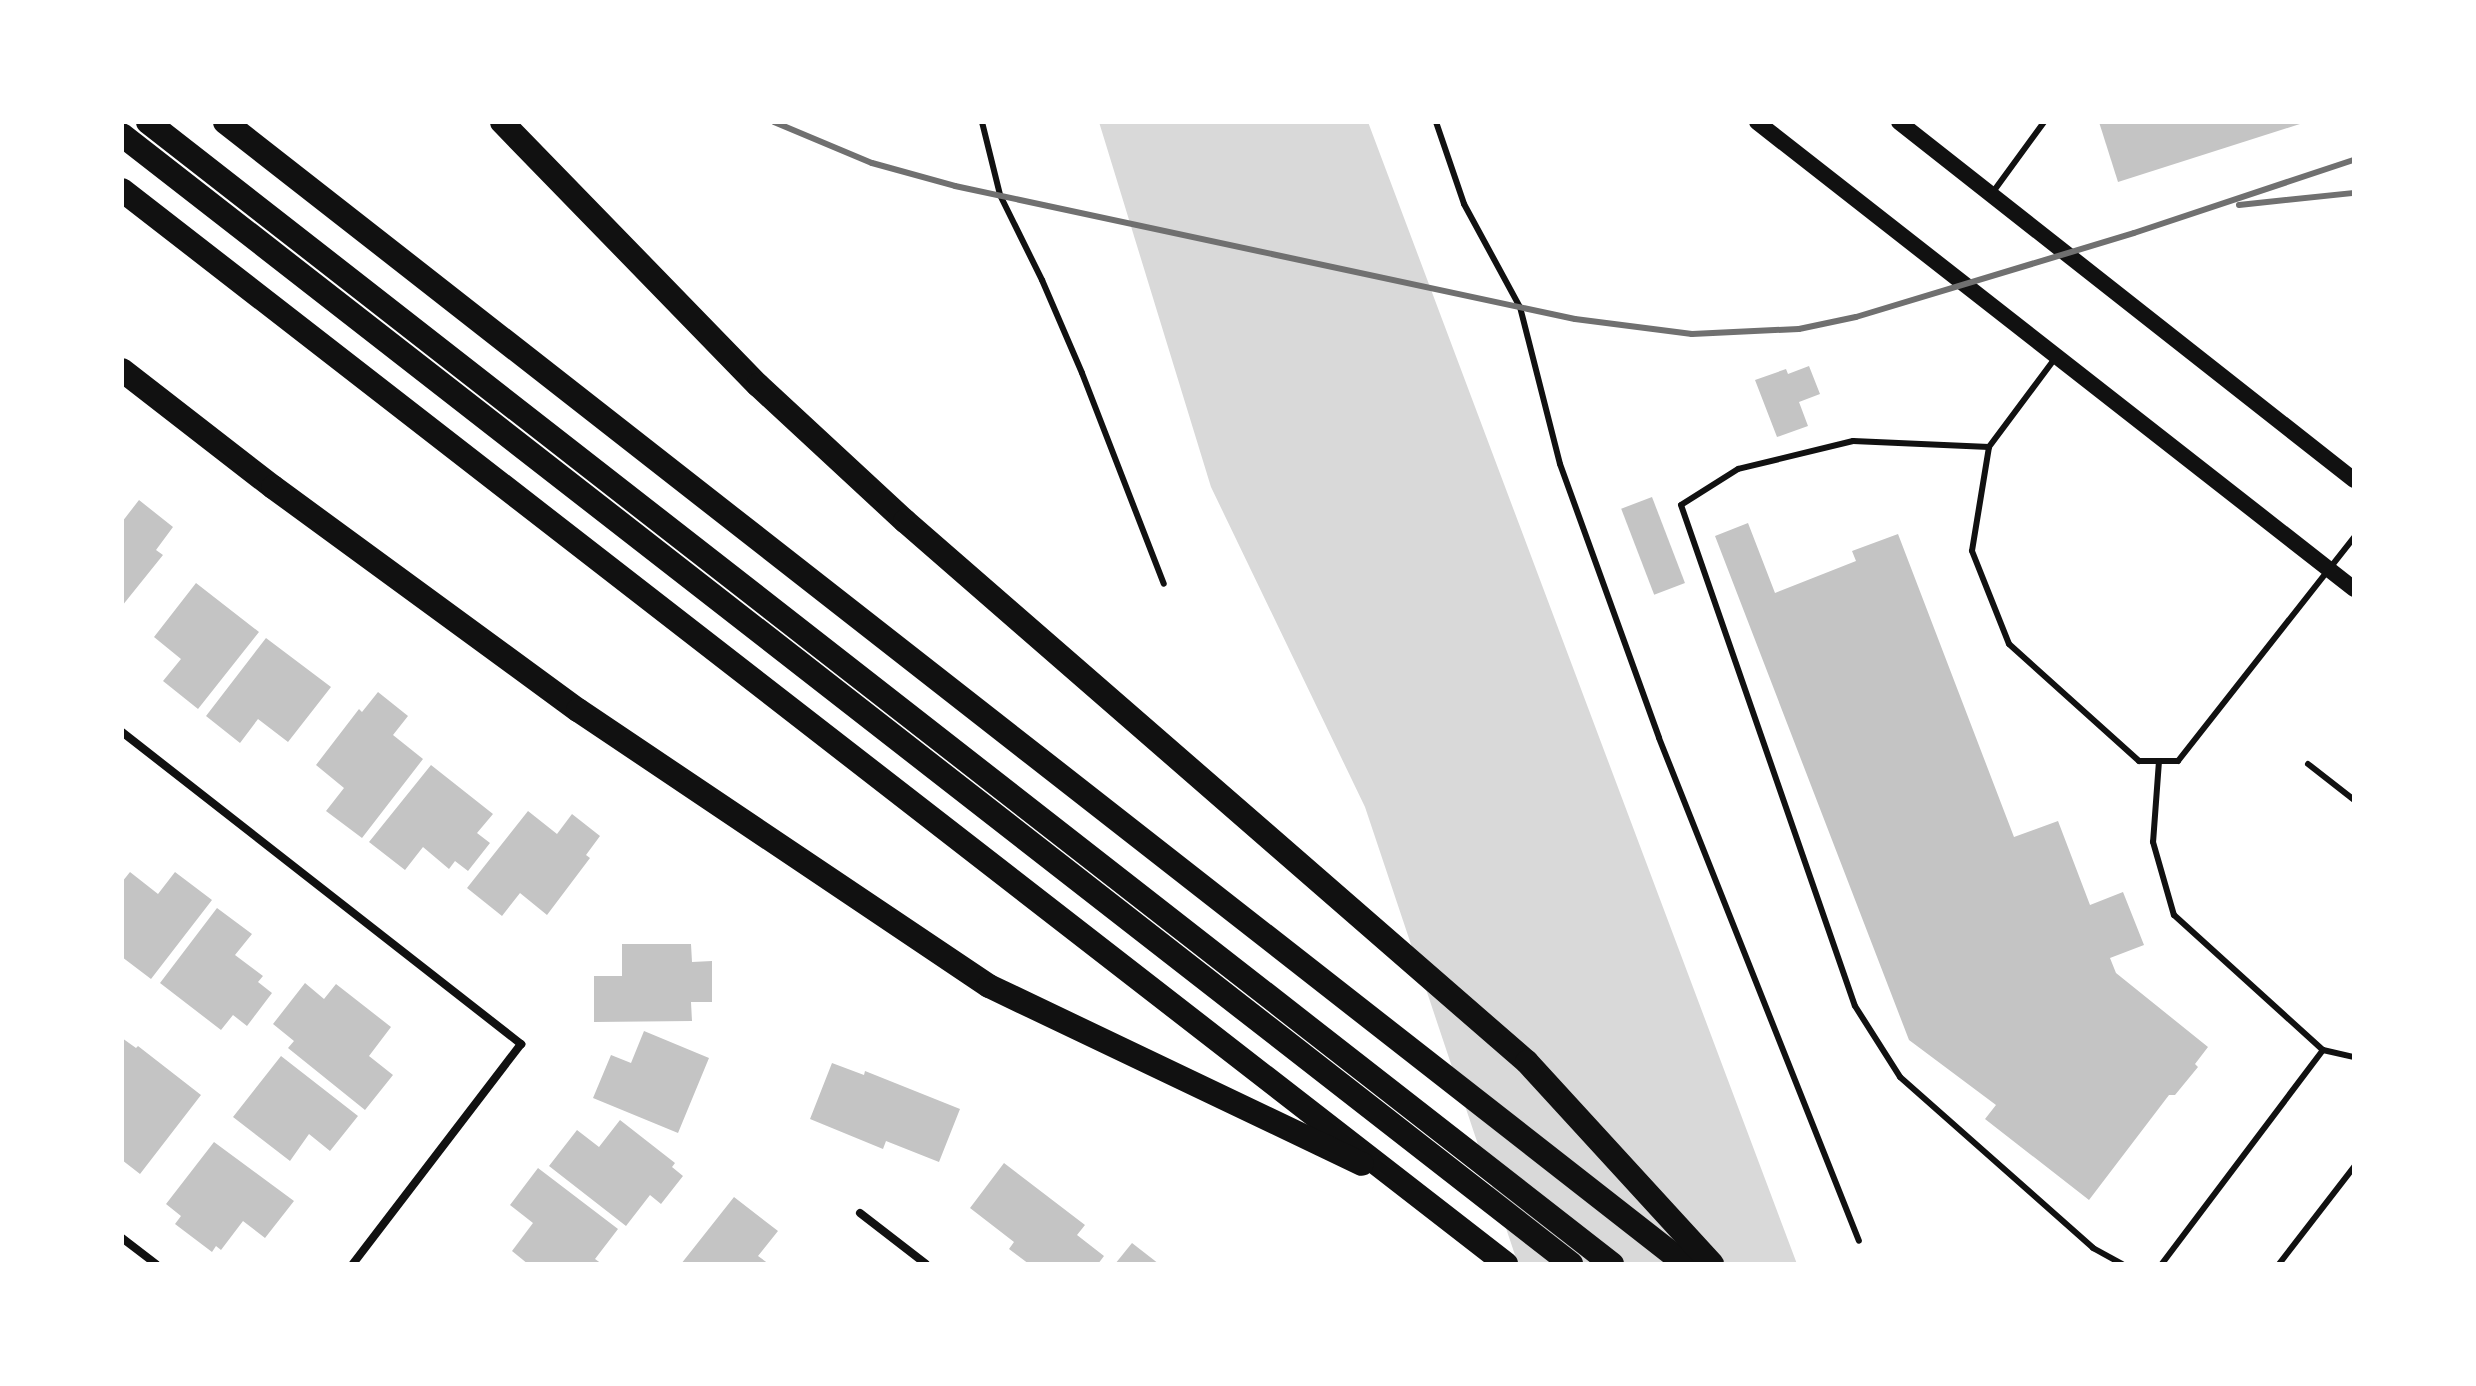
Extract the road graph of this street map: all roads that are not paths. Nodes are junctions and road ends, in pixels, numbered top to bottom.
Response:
1 (148, 122) edge
2 (225, 122) edge
3 (502, 122) edge
4 (982, 122) edge
5 (1436, 122) edge
6 (1757, 122) edge
7 (1899, 122) edge
8 (2044, 122) edge
9 (122, 135) edge
10 (122, 190) edge
11 (1991, 195) junction
12 (2057, 356) junction
13 (122, 370) edge
14 (1989, 447) junction
15 (2354, 480) edge
16 (2354, 537) edge
17 (2328, 568) junction
18 (1164, 584) dead end
19 (2354, 589) edge
20 (122, 732) edge
21 (2159, 761) junction
22 (2308, 764) dead end
23 (2354, 800) edge
24 (2323, 1050) junction
25 (2354, 1057) edge
26 (2354, 1167) edge
27 (1404, 1184) junction
28 (860, 1213) dead end
29 (122, 1238) edge
30 (1859, 1241) dead end
31 (156, 1264) edge
32 (353, 1264) edge
33 (926, 1264) edge
34 (1506, 1264) edge
35 (1571, 1264) edge
36 (1612, 1264) edge
37 (1685, 1264) edge
38 (1712, 1264) edge
39 (2122, 1264) edge
40 (2162, 1264) edge
41 (2279, 1264) edge

1 - 36 highway
2 - 37 highway
3 - 38 highway
4 - 18 lane
5 - 30 lane
6 - 12 main road
7 - 11 main road
8 - 11 lane
9 - 35 highway
10 - 27 highway
11 - 15 main road
12 - 14 lane
12 - 17 main road
13 - 27 highway
14 - 21 lane
14 - 39 lane
16 - 17 lane
17 - 19 main road
17 - 21 lane
20 - 32 street
21 - 24 lane
22 - 23 lane
24 - 25 lane
24 - 40 lane
26 - 41 lane
27 - 34 highway
28 - 33 street
29 - 31 street

